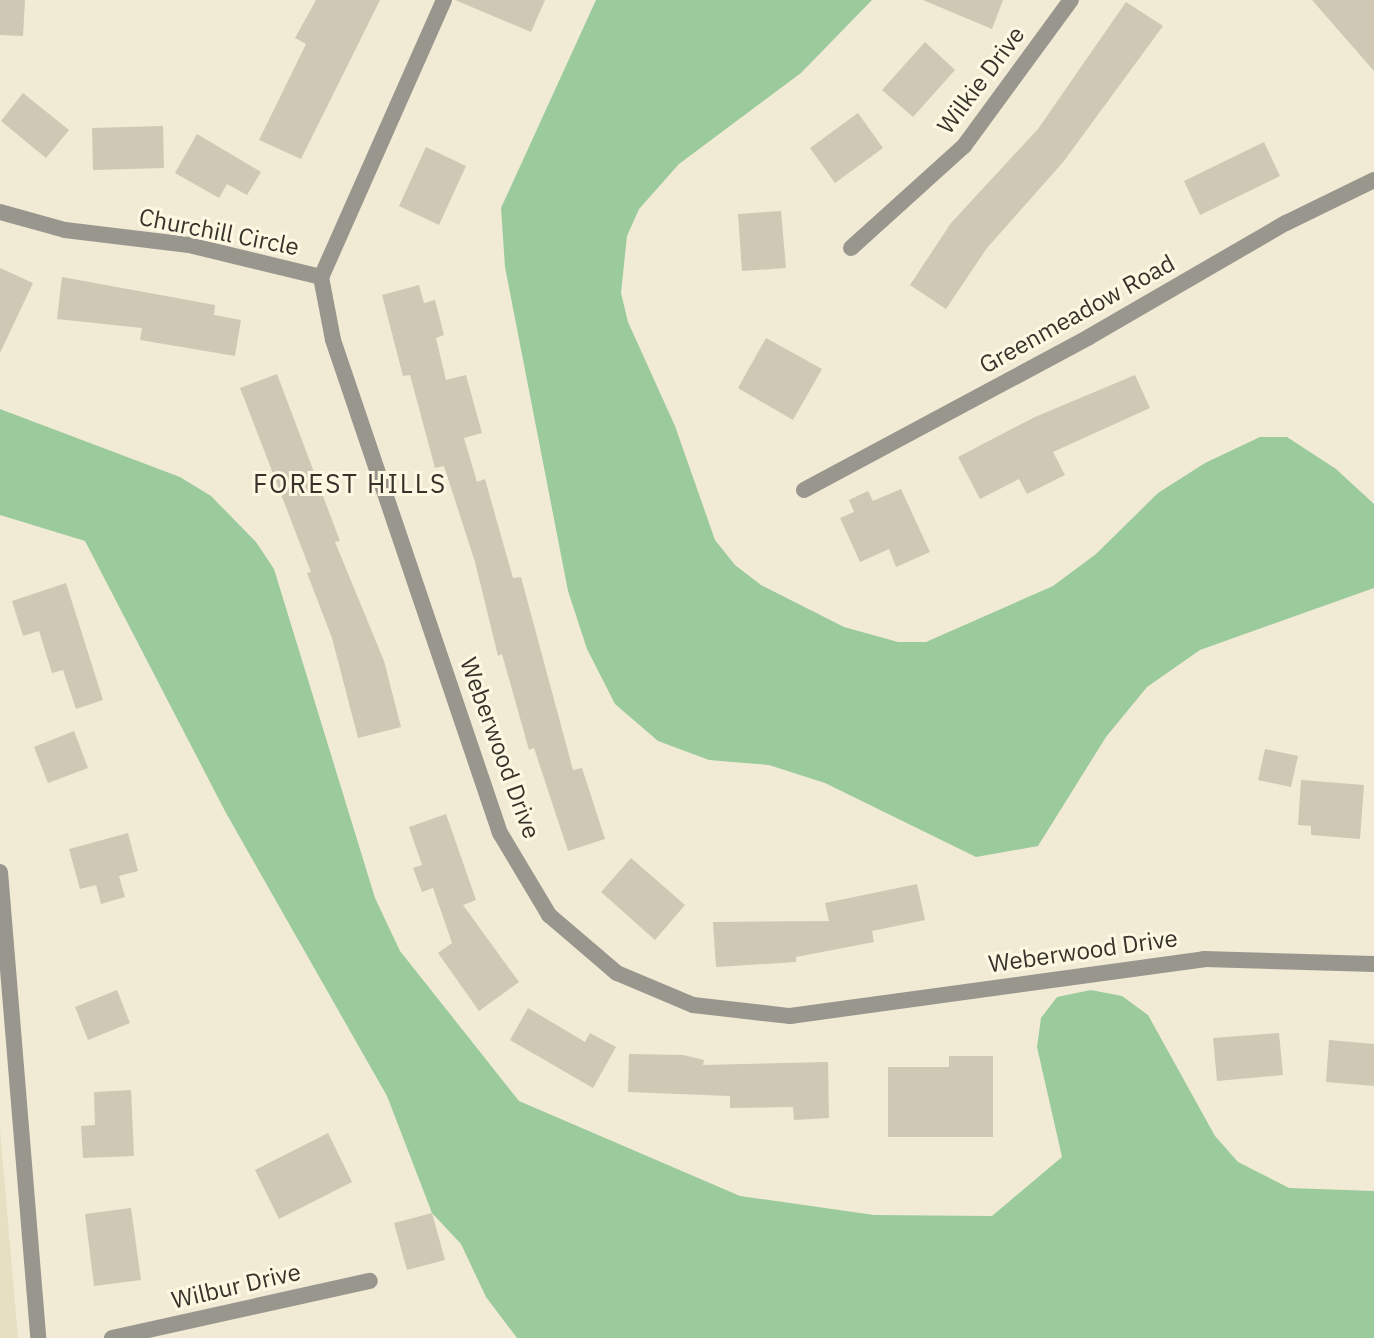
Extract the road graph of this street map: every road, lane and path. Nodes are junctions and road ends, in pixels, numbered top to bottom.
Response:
1 (444, 0) edge
2 (1071, 0) edge
3 (1374, 180) edge
4 (0, 212) edge
5 (851, 248) dead end
6 (321, 277) junction
7 (804, 490) dead end
8 (0, 872) edge
9 (1374, 964) edge
10 (370, 1281) dead end
11 (38, 1338) edge
12 (112, 1338) edge

1 - 6 street, Churchill Circle
2 - 5 street, Wilkie Drive
3 - 7 street, Greenmeadow Road
4 - 6 street, Churchill Circle
6 - 9 street, Weberwood Drive
8 - 11 street
10 - 12 street, Wilbur Drive

